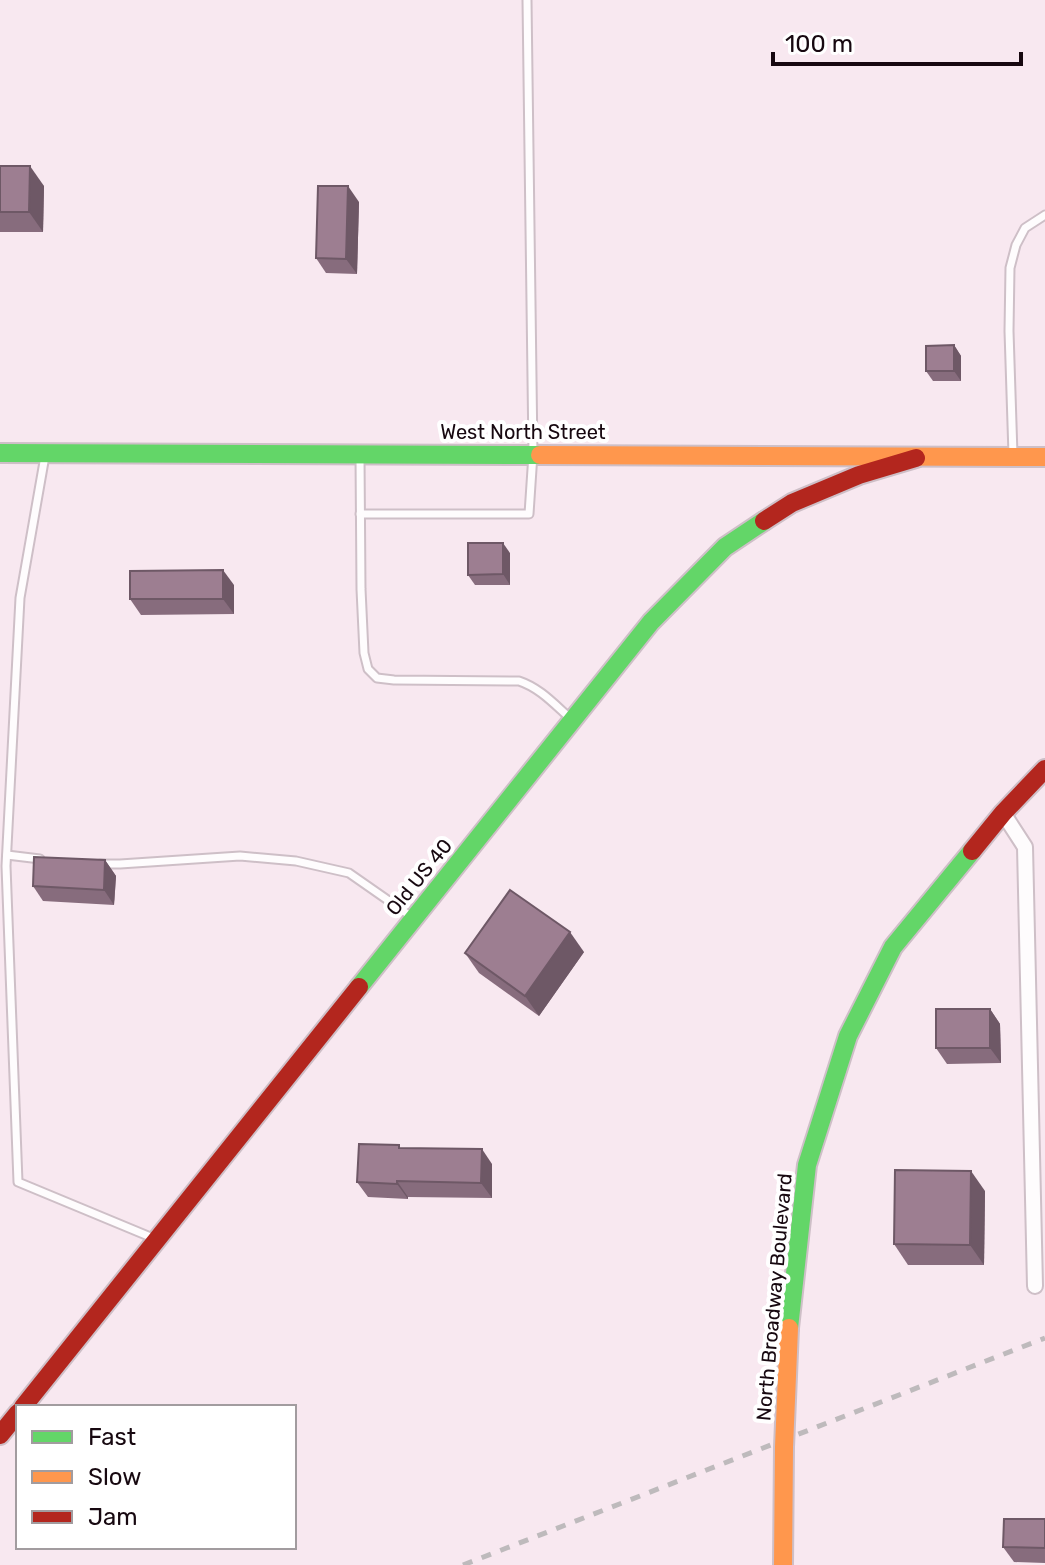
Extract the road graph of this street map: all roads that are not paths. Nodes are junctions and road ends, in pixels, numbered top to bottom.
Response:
1 (527, 0) edge
2 (1045, 215) edge
3 (0, 453) edge
4 (45, 453) junction
5 (360, 454) junction
6 (533, 454) junction
7 (1013, 457) junction
8 (1045, 457) edge
9 (916, 458) junction
10 (360, 514) junction
11 (572, 721) junction
12 (1045, 769) edge
13 (1003, 813) junction
14 (7, 855) junction
15 (48, 860) edge
16 (91, 863) edge
17 (414, 918) junction
18 (157, 1239) junction
19 (1035, 1286) dead end
20 (25, 1405) edge
21 (16, 1415) edge
22 (0, 1435) edge
23 (783, 1565) edge

1 - 6 lane
2 - 7 lane
3 - 4 street, West North Street
4 - 5 street, West North Street
4 - 14 lane
5 - 6 street, West North Street
5 - 10 lane
6 - 9 street, West North Street
6 - 10 lane
7 - 8 street, West North Street
7 - 9 street, West North Street
9 - 11 street, Old US 40
10 - 11 lane
11 - 17 street, Old US 40
12 - 13 street, North Broadway Boulevard
13 - 19 street
13 - 23 street, North Broadway Boulevard, bridge
14 - 15 lane
14 - 18 lane
16 - 17 lane
17 - 18 street, Old US 40
18 - 20 street, Old US 40
21 - 22 street

